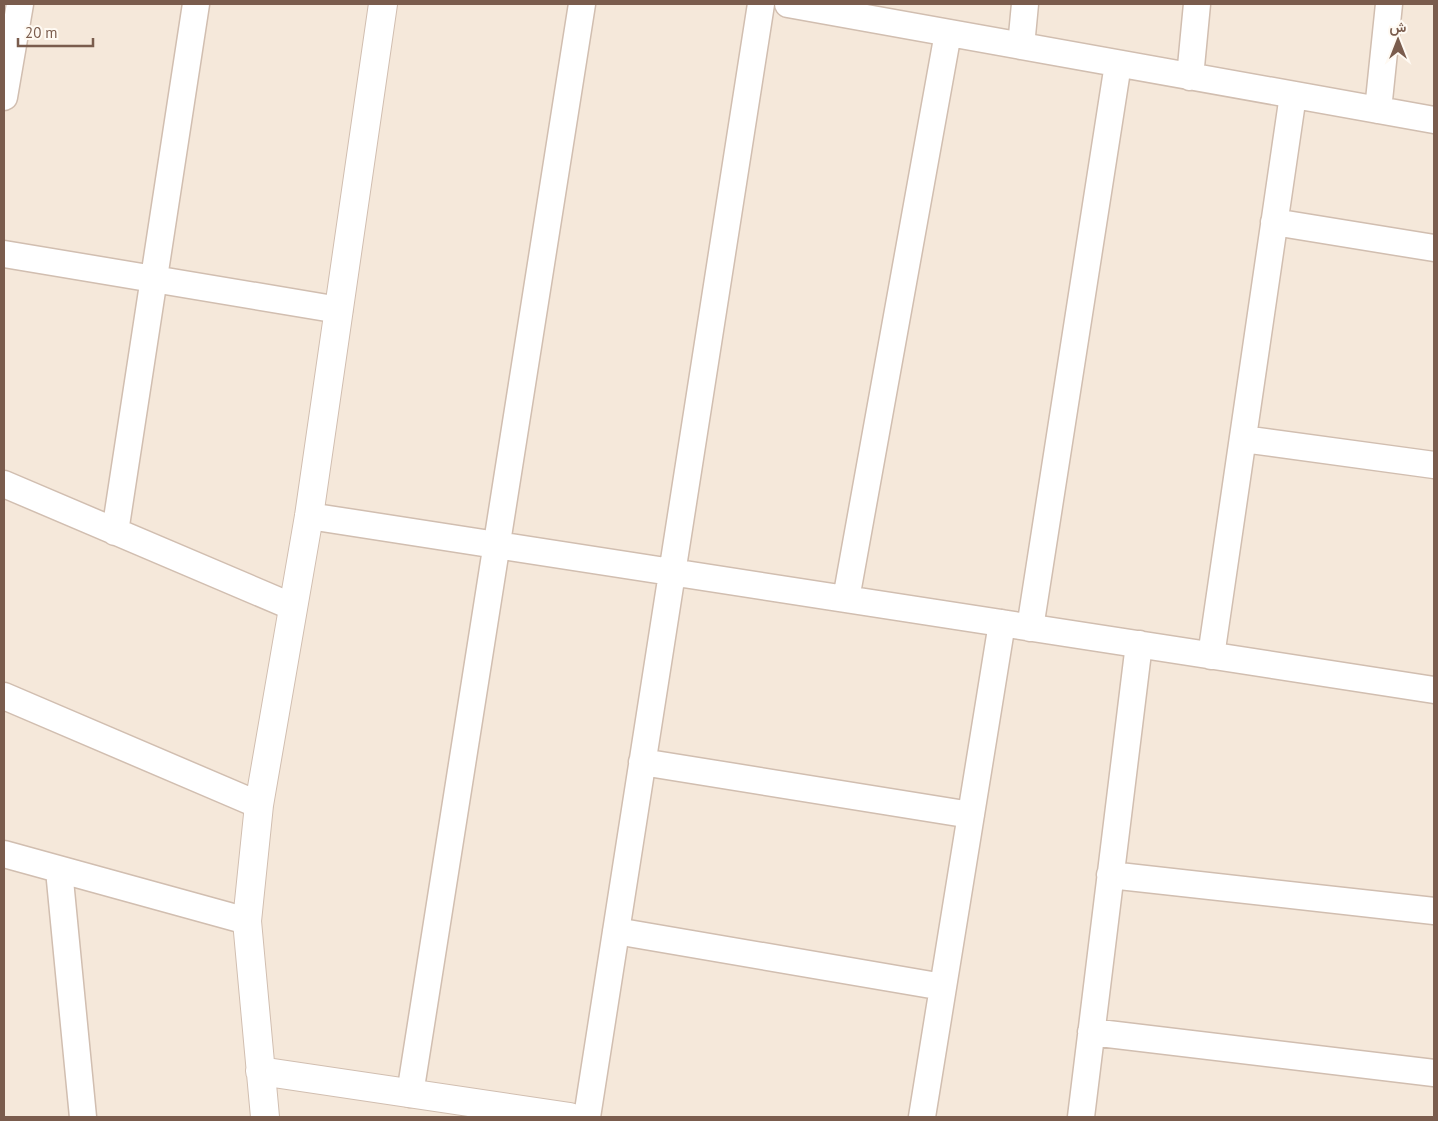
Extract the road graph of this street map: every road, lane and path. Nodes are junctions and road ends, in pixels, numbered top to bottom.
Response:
1 (20, 4) edge
2 (196, 4) edge
3 (383, 4) edge
4 (582, 4) edge
5 (761, 4) edge
6 (788, 4) edge
7 (1025, 4) edge
8 (1197, 4) edge
9 (1389, 4) edge
10 (948, 33) junction
11 (1021, 46) junction
12 (1118, 64) junction
13 (1190, 77) junction
14 (1293, 95) junction
15 (4, 97) edge
16 (1378, 110) junction
17 (1434, 120) edge
18 (1274, 222) junction
19 (1434, 248) edge
20 (4, 254) edge
21 (154, 280) junction
22 (338, 310) junction
23 (1243, 439) junction
24 (1434, 465) edge
25 (4, 484) edge
26 (308, 516) junction
27 (115, 532) junction
28 (496, 545) junction
29 (672, 572) junction
30 (846, 599) junction
31 (292, 607) junction
32 (1002, 623) junction
33 (1030, 628) junction
34 (1139, 644) junction
35 (1211, 656) junction
36 (1434, 690) edge
37 (4, 696) edge
38 (642, 762) junction
39 (258, 805) junction
40 (971, 815) junction
41 (4, 854) edge
42 (58, 870) junction
43 (1110, 875) junction
44 (1434, 911) edge
45 (247, 921) junction
46 (616, 931) junction
47 (943, 988) junction
48 (1091, 1032) junction
49 (260, 1071) junction
50 (1434, 1073) edge
51 (410, 1094) junction
52 (475, 1110) edge
53 (83, 1117) edge
54 (266, 1117) edge
55 (570, 1117) edge
56 (586, 1117) edge
57 (922, 1117) edge
58 (1081, 1117) edge

1 - 15 street
2 - 21 street
3 - 22 street
4 - 28 street
5 - 29 street
6 - 10 street
7 - 11 street
8 - 13 street
9 - 16 street
10 - 11 street
10 - 30 street
11 - 12 street
12 - 13 street
12 - 33 street
13 - 14 street
14 - 16 street
14 - 18 street
16 - 17 street
18 - 19 street
18 - 23 street
20 - 21 street
21 - 22 street
21 - 27 street
22 - 26 street
23 - 24 street
23 - 35 street
25 - 27 street
26 - 28 street
26 - 31 street
27 - 31 street
28 - 29 street
28 - 51 street
29 - 30 street
29 - 38 street
30 - 32 street
31 - 39 street
32 - 33 street
32 - 40 street
33 - 34 street
34 - 35 street
34 - 43 street
35 - 36 street
37 - 39 street
38 - 40 street
38 - 46 street
39 - 45 street
40 - 47 street
41 - 42 street
42 - 45 street
42 - 53 street
43 - 44 street
43 - 48 street
45 - 49 street
46 - 47 street
46 - 56 street
47 - 57 street
48 - 50 street
48 - 58 street
49 - 51 street
49 - 54 street
51 - 52 street
52 - 55 street

